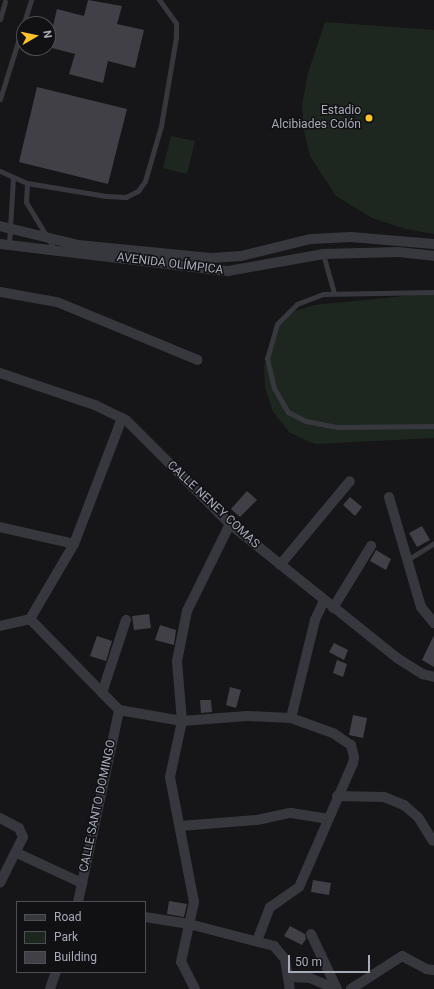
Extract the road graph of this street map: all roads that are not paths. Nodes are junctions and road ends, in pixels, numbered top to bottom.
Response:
1 (30, 0) edge
2 (159, 0) edge
3 (5, 2) dead end
4 (0, 19) edge
5 (0, 99) edge
6 (0, 171) edge
7 (13, 178) junction
8 (27, 183) junction
9 (0, 226) edge
10 (10, 227) junction
11 (48, 238) junction
12 (434, 244) edge
13 (5, 245) edge
14 (56, 251) junction
15 (323, 254) junction
16 (434, 256) edge
17 (0, 292) edge
18 (434, 292) edge
19 (334, 294) junction
20 (198, 360) dead end
21 (0, 373) edge
22 (122, 418) junction
23 (434, 426) edge
24 (350, 481) dead end
25 (389, 497) dead end
26 (230, 524) junction
27 (0, 527) edge
28 (434, 543) edge
29 (74, 544) junction
30 (371, 546) dead end
31 (407, 560) junction
32 (280, 565) junction
33 (329, 604) junction
34 (30, 619) junction
35 (126, 620) dead end
36 (434, 623) edge
37 (0, 626) edge
38 (434, 677) edge
39 (102, 693) junction
40 (119, 710) junction
41 (291, 718) junction
42 (182, 722) junction
43 (337, 796) junction
44 (0, 818) edge
45 (328, 819) junction
46 (180, 826) junction
47 (433, 841) dead end
48 (17, 853) junction
49 (0, 883) edge
50 (82, 883) junction
51 (78, 901) edge
52 (146, 917) edge
53 (189, 924) junction
54 (311, 934) dead end
55 (257, 941) junction
56 (434, 970) edge
57 (56, 973) edge
58 (289, 977) junction
59 (50, 989) edge
60 (195, 989) edge
61 (290, 989) edge
62 (336, 989) edge
63 (351, 989) edge

1 - 5 lane
2 - 8 lane
3 - 4 lane
6 - 7 lane
7 - 8 lane
7 - 10 lane
8 - 11 lane
9 - 10 street
10 - 11 street
10 - 13 lane
11 - 12 street
11 - 14 lane
13 - 14 street, AVENIDA OLÍMPICA
14 - 15 street, AVENIDA OLÍMPICA
15 - 16 street, AVENIDA OLÍMPICA
15 - 19 lane
17 - 20 street
18 - 19 lane
19 - 23 lane
21 - 22 street, CALLE NENEY COMAS
22 - 26 street, CALLE NENEY COMAS
22 - 29 street
24 - 32 street
25 - 31 street
26 - 32 street, CALLE NENEY COMAS
26 - 42 street
27 - 29 street
28 - 31 lane
29 - 34 street
30 - 33 street
31 - 36 street
32 - 33 street, CALLE NENEY COMAS
33 - 38 street, CALLE NENEY COMAS
33 - 41 street
34 - 37 street
34 - 39 street
35 - 39 street
39 - 40 street
40 - 42 street
40 - 50 street, CALLE SANTO DOMINGO
41 - 42 street
41 - 43 street
42 - 46 street
43 - 45 street
43 - 47 street
44 - 48 street
45 - 46 street
45 - 55 street
46 - 53 street
48 - 49 street
48 - 50 street
50 - 51 street, CALLE SANTO DOMINGO
52 - 53 street
53 - 55 street
53 - 60 street
54 - 62 street
55 - 58 street
56 - 63 street
57 - 59 street
58 - 61 street
58 - 62 street

